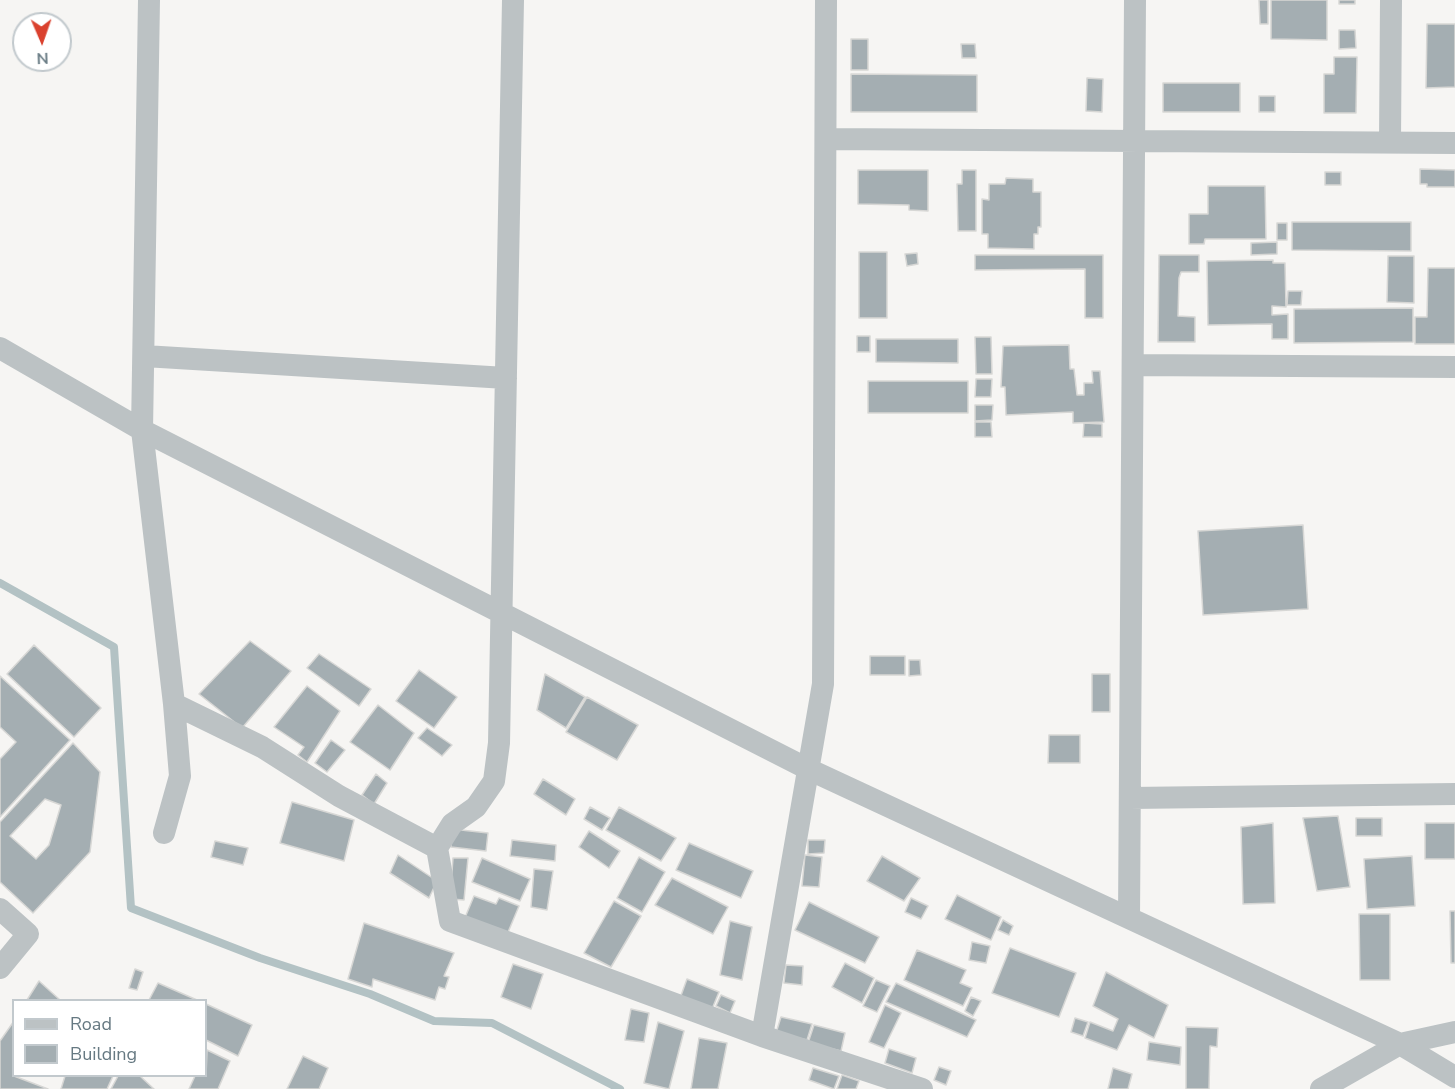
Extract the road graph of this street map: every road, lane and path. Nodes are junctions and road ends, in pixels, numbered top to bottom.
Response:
1 (149, 0) edge
2 (513, 0) edge
3 (826, 0) edge
4 (1135, 0) edge
5 (1391, 0) edge
6 (826, 139) junction
7 (1134, 141) junction
8 (1390, 142) junction
9 (1455, 143) edge
10 (0, 348) edge
11 (144, 356) junction
12 (1133, 365) junction
13 (1455, 367) edge
14 (506, 378) junction
15 (142, 430) junction
16 (502, 614) junction
17 (174, 704) junction
18 (808, 769) junction
19 (1455, 794) edge
20 (1130, 798) junction
21 (164, 833) dead end
22 (437, 848) junction
23 (0, 909) edge
24 (1129, 918) junction
25 (0, 968) edge
26 (1455, 1032) edge
27 (762, 1036) junction
28 (1400, 1044) junction
29 (1455, 1077) edge
30 (922, 1089) edge
31 (1321, 1089) edge

1 - 11 street
2 - 14 street
3 - 6 street
4 - 7 street
5 - 8 street
6 - 7 street
6 - 18 street
7 - 8 street
7 - 12 street
8 - 9 street
10 - 15 street
11 - 14 street
11 - 15 street
12 - 13 street
12 - 20 street
14 - 16 street
15 - 16 street
15 - 17 street
16 - 18 street
16 - 22 street
17 - 21 street
17 - 22 street
18 - 24 street
18 - 27 street
19 - 20 street
20 - 24 street
22 - 27 street
23 - 25 street
24 - 28 street
26 - 28 street
27 - 30 street
28 - 29 street
28 - 31 street

